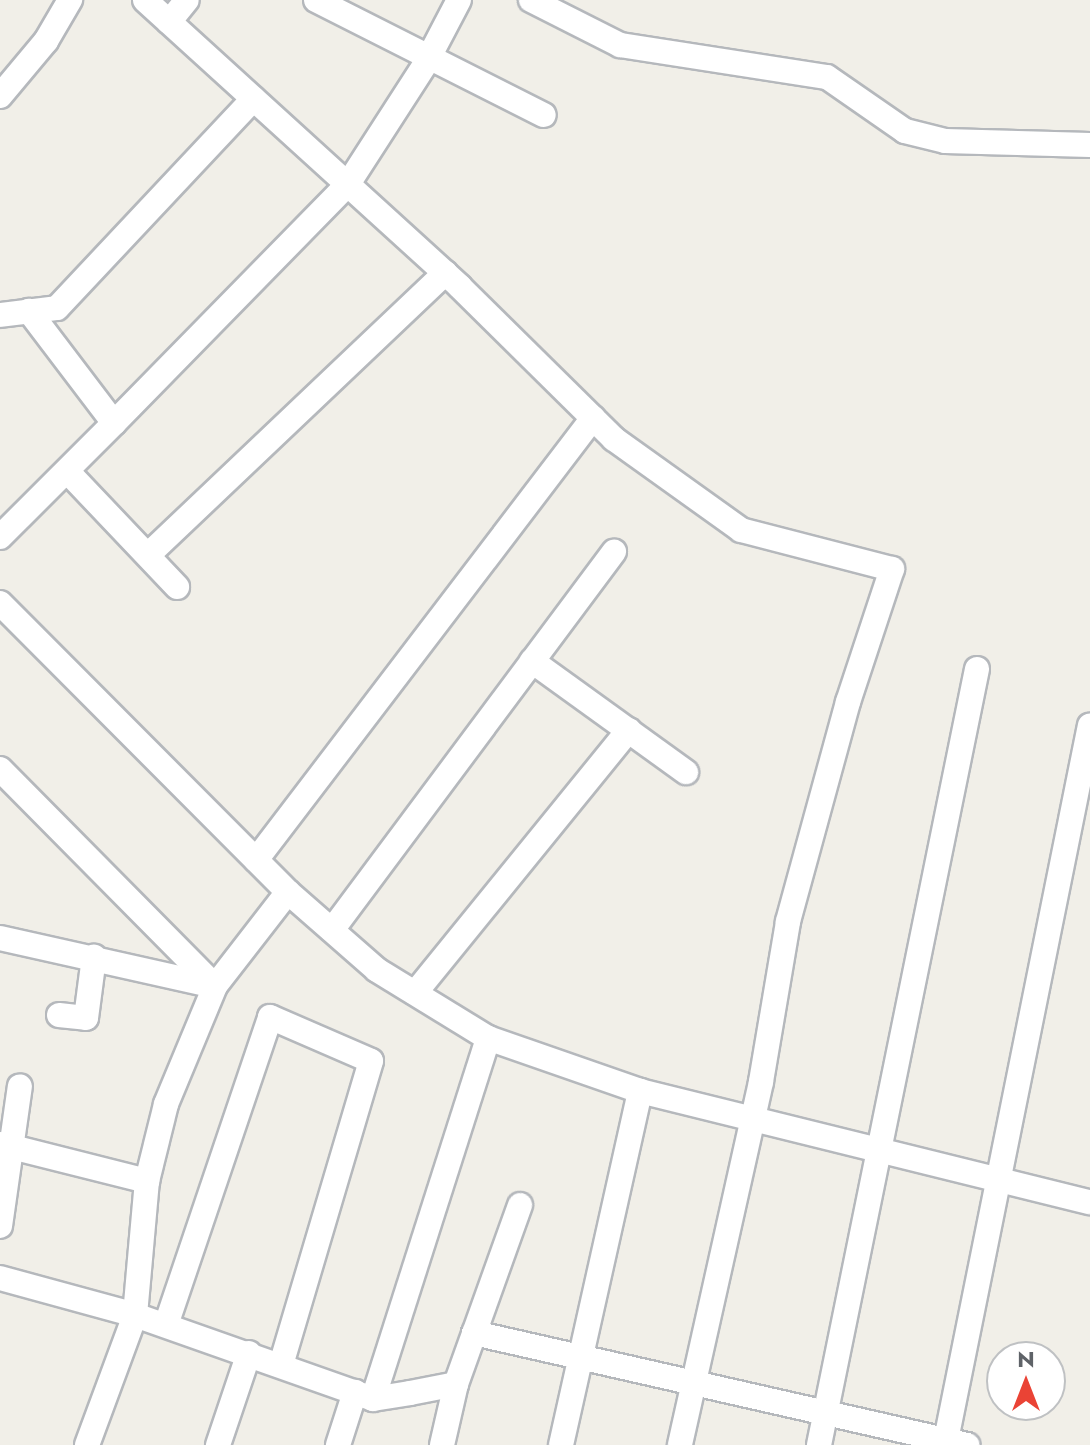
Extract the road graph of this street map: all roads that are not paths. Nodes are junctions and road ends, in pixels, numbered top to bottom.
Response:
1 (70, 0) edge
2 (145, 0) edge
3 (187, 0) edge
4 (316, 0) edge
5 (459, 0) edge
6 (531, 0) edge
7 (169, 22) junction
8 (428, 60) junction
9 (0, 96) edge
10 (253, 99) junction
11 (544, 115) dead end
12 (1090, 145) edge
13 (348, 184) junction
14 (445, 273) junction
15 (29, 311) junction
16 (0, 315) edge
17 (593, 418) junction
18 (114, 423) junction
19 (67, 471) junction
20 (0, 537) edge
21 (614, 551) dead end
22 (148, 555) junction
23 (177, 587) dead end
24 (0, 603) edge
25 (532, 661) junction
26 (977, 669) dead end
27 (1090, 725) edge
28 (629, 730) junction
29 (0, 769) edge
30 (686, 772) dead end
31 (256, 860) junction
32 (288, 892) junction
33 (332, 930) junction
34 (3, 934) edge
35 (94, 957) junction
36 (215, 986) junction
37 (415, 993) junction
38 (59, 1015) dead end
39 (488, 1038) junction
40 (20, 1086) dead end
41 (640, 1091) junction
42 (753, 1121) junction
43 (6, 1145) edge
44 (882, 1151) junction
45 (147, 1181) junction
46 (995, 1182) junction
47 (1090, 1202) edge
48 (520, 1205) dead end
49 (0, 1226) edge
50 (0, 1278) edge
51 (135, 1315) junction
52 (166, 1325) junction
53 (474, 1333) junction
54 (249, 1353) junction
55 (581, 1356) junction
56 (281, 1364) junction
57 (694, 1381) junction
58 (456, 1384) junction
59 (364, 1395) junction
60 (828, 1410) junction
61 (953, 1443) edge
62 (87, 1445) edge
63 (218, 1445) edge
64 (338, 1445) edge
65 (442, 1445) edge
66 (561, 1445) edge
67 (680, 1445) edge
68 (819, 1445) edge

1 - 9 street
2 - 7 street
3 - 7 street
4 - 8 street
5 - 8 street
6 - 12 street
7 - 10 street
8 - 11 street
8 - 13 street
10 - 13 street
10 - 15 street
13 - 14 street
13 - 18 street
14 - 17 street
14 - 22 street
15 - 16 street
15 - 18 street
17 - 31 street
17 - 42 street
18 - 19 street
19 - 20 street
19 - 22 street
21 - 25 street
22 - 23 street
24 - 31 street
25 - 28 street
25 - 33 street
26 - 44 street
27 - 46 street
28 - 30 street
28 - 37 street
29 - 36 street
31 - 32 street
32 - 33 street
32 - 36 street
33 - 37 street
34 - 35 street
35 - 36 street
35 - 38 street
36 - 45 street
37 - 39 street
39 - 41 street
39 - 59 street
40 - 43 street
41 - 42 street
41 - 55 street
42 - 44 street
42 - 57 street
43 - 45 street
43 - 49 street
44 - 46 street
44 - 60 street
45 - 51 street
46 - 47 street
46 - 61 street
48 - 53 street
50 - 51 street
51 - 52 street
51 - 62 street
52 - 54 street
52 - 56 street
53 - 55 street
53 - 58 street
54 - 56 street
54 - 63 street
55 - 57 street
55 - 66 street
56 - 59 street
57 - 60 street
57 - 67 street
58 - 59 street
58 - 65 street
59 - 64 street
60 - 61 street
60 - 68 street

